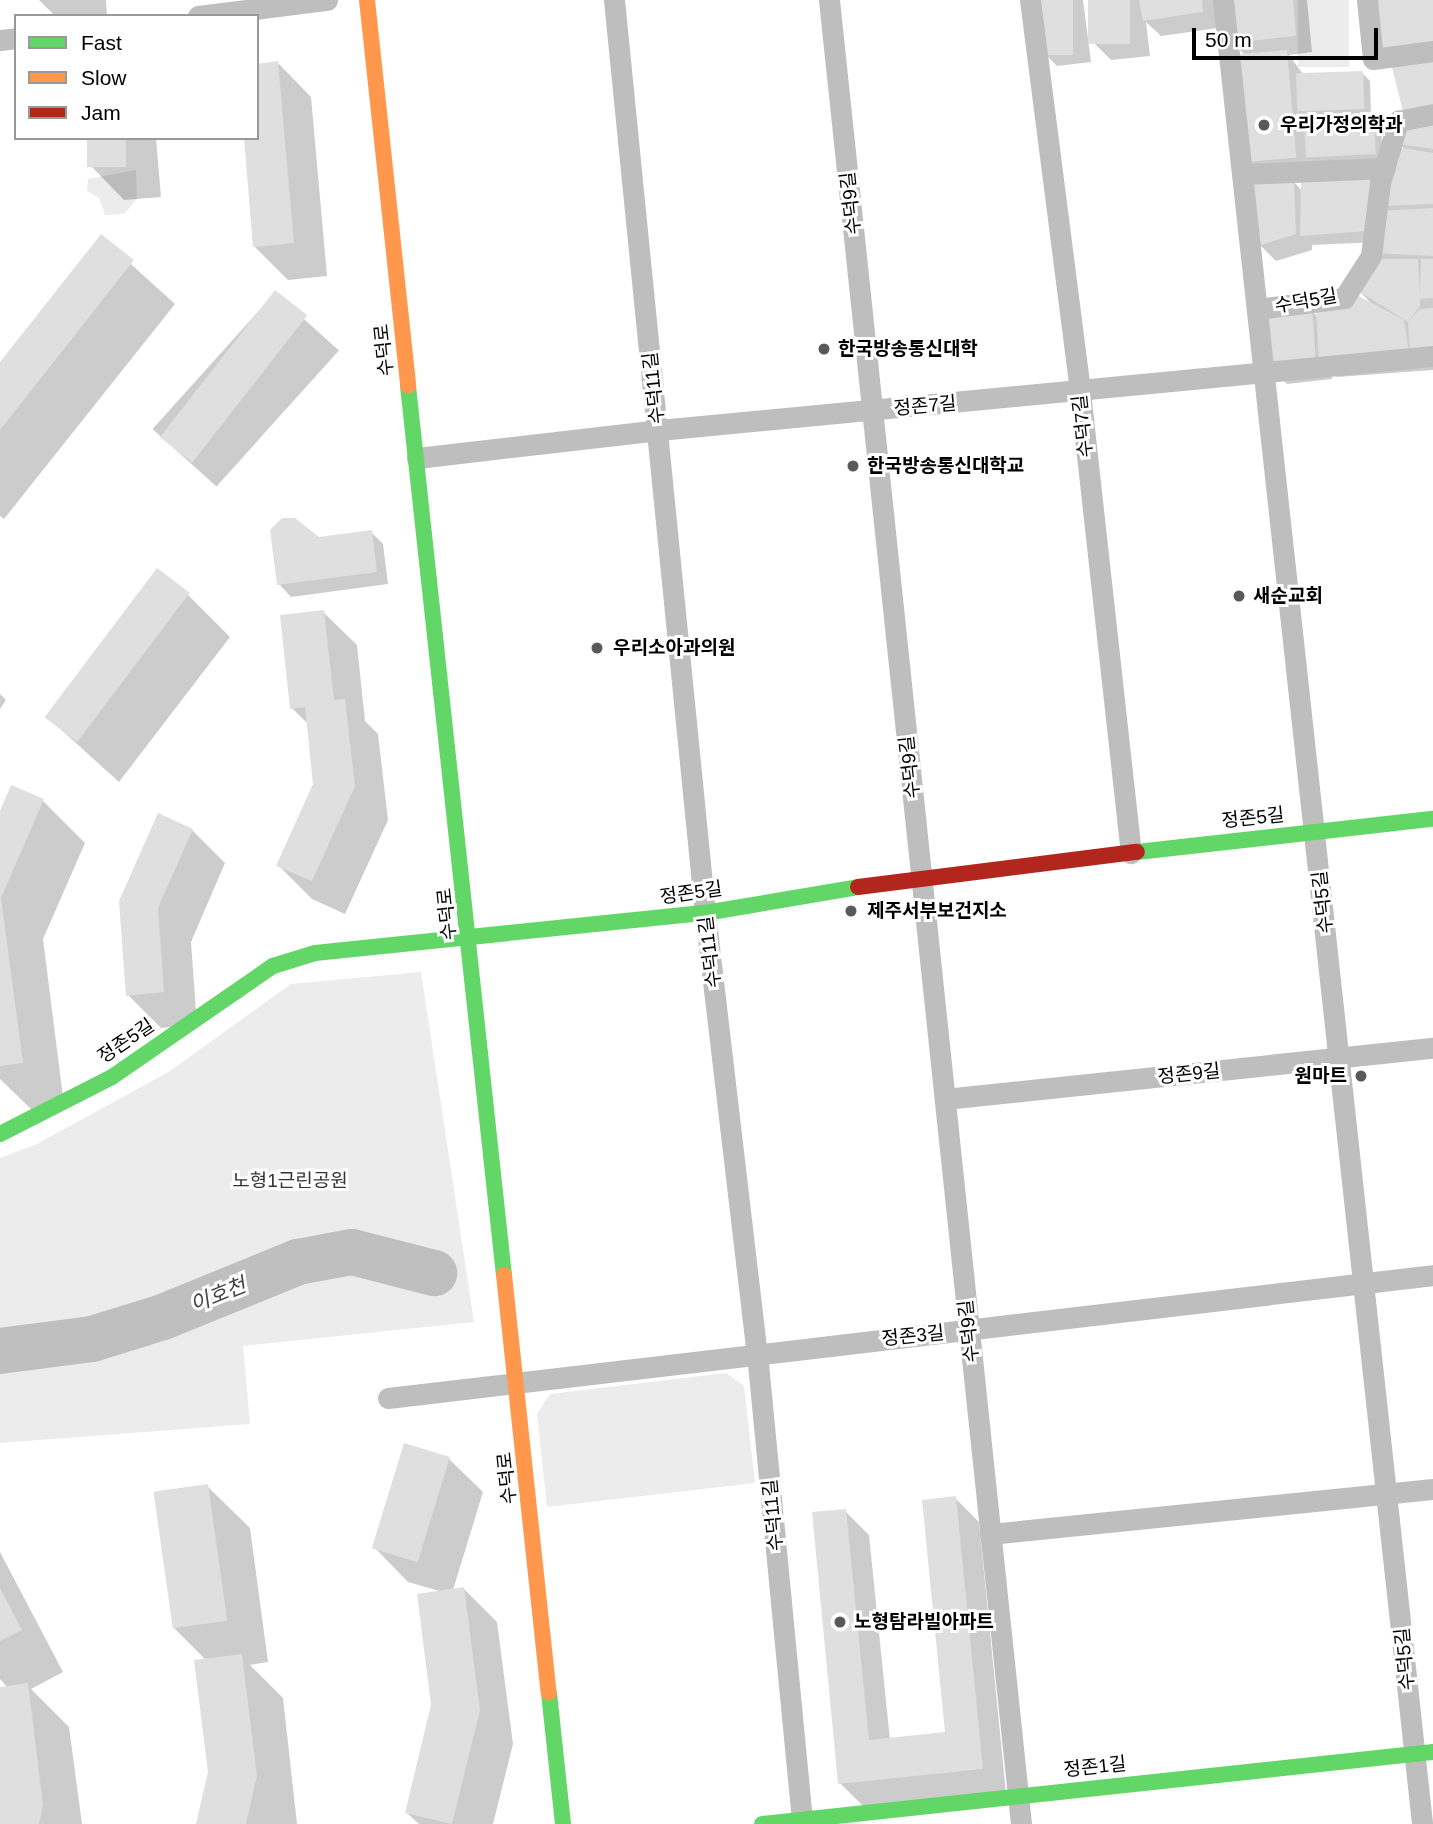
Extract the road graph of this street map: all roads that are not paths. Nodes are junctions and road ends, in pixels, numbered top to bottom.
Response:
1 (327, 0) edge
2 (367, 0) edge
3 (614, 0) edge
4 (830, 0) edge
5 (1030, 0) edge
6 (1223, 0) edge
7 (1367, 0) edge
8 (214, 14) edge
9 (1433, 51) edge
10 (1433, 114) edge
11 (1385, 168) junction
12 (1242, 174) junction
13 (1258, 309) junction
14 (1433, 356) edge
15 (1264, 374) junction
16 (1080, 392) junction
17 (872, 411) junction
18 (659, 430) junction
19 (417, 458) junction
20 (1433, 819) edge
21 (1315, 832) junction
22 (1130, 853) junction
23 (921, 876) junction
24 (705, 913) junction
25 (471, 941) junction
26 (1433, 1048) edge
27 (1340, 1058) junction
28 (945, 1099) junction
29 (0, 1134) edge
30 (1433, 1275) edge
31 (1365, 1283) junction
32 (969, 1330) junction
33 (757, 1353) junction
34 (518, 1381) junction
35 (388, 1398) dead end
36 (1433, 1489) edge
37 (1389, 1494) junction
38 (990, 1534) junction
39 (1423, 1753) edge
40 (1018, 1797) junction
41 (802, 1820) junction
42 (563, 1824) edge
43 (762, 1824) edge
44 (1021, 1824) edge
45 (1422, 1824) edge

1 - 8 street
2 - 19 street, 수덕로
3 - 18 street, 수덕11길
4 - 17 street, 수덕9길
5 - 16 street, 수덕7길
6 - 12 street, 수덕5길
7 - 9 street
10 - 11 street, 수덕5길
11 - 12 street
11 - 13 street, 수덕5길
12 - 13 street, 수덕5길
13 - 15 street, 수덕5길
14 - 15 street, 정존7길
15 - 16 street, 정존7길
15 - 21 street, 수덕5길
16 - 17 street, 정존7길
16 - 22 street, 수덕7길
17 - 18 street, 정존7길
17 - 23 street, 수덕9길
18 - 19 street, 정존7길
18 - 24 street, 수덕11길
19 - 25 street, 수덕로
20 - 21 street, 정존5길
21 - 22 street, 정존5길
21 - 27 street, 수덕5길
22 - 23 street, 정존5길
23 - 24 street, 정존5길
23 - 28 street, 수덕9길
24 - 25 street, 정존5길
24 - 33 street, 수덕11길
25 - 29 street, 정존5길
25 - 34 street, 수덕로
26 - 27 street, 정존9길
27 - 28 street, 정존9길
27 - 31 street, 수덕5길
28 - 32 street, 수덕9길
30 - 31 street, 정존3길
31 - 32 street, 정존3길
31 - 37 street, 수덕5길
32 - 33 street, 정존3길
32 - 38 street, 수덕9길
33 - 34 street, 정존3길
33 - 41 street, 수덕11길
34 - 35 street, 정존3길
34 - 42 street, 수덕로
36 - 37 street
37 - 38 street
37 - 39 street, 수덕5길
38 - 40 street, 수덕9길
39 - 40 street, 정존1길
39 - 45 street, 수덕5길
40 - 41 street, 정존1길
40 - 44 street, 수덕9길
41 - 43 street, 정존1길

